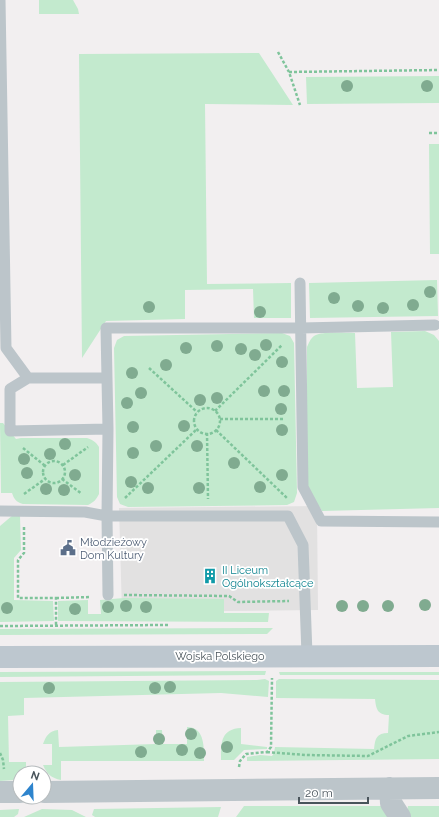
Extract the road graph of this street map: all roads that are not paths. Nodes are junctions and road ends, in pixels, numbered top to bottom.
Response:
1 (0, 0) edge
2 (300, 283) dead end
3 (435, 325) dead end
4 (301, 328) junction
5 (28, 378) junction
6 (107, 378) junction
7 (108, 429) junction
8 (0, 511) edge
9 (107, 516) junction
10 (439, 522) edge
11 (108, 595) road end
12 (307, 655) junction
13 (439, 656) edge
14 (0, 657) edge
15 (390, 788) junction
16 (439, 788) edge
17 (0, 792) edge
18 (12, 792) edge
19 (52, 792) edge
20 (400, 817) edge

1 - 5 lane
2 - 4 lane
3 - 4 lane
4 - 6 lane
4 - 10 lane
5 - 6 lane
5 - 7 lane
6 - 7 lane
7 - 9 lane
8 - 9 lane
9 - 11 lane
9 - 12 lane
12 - 13 main road, Wojska Polskiego
12 - 14 main road, Wojska Polskiego
15 - 16 street
15 - 19 street
15 - 20 street
17 - 18 street

